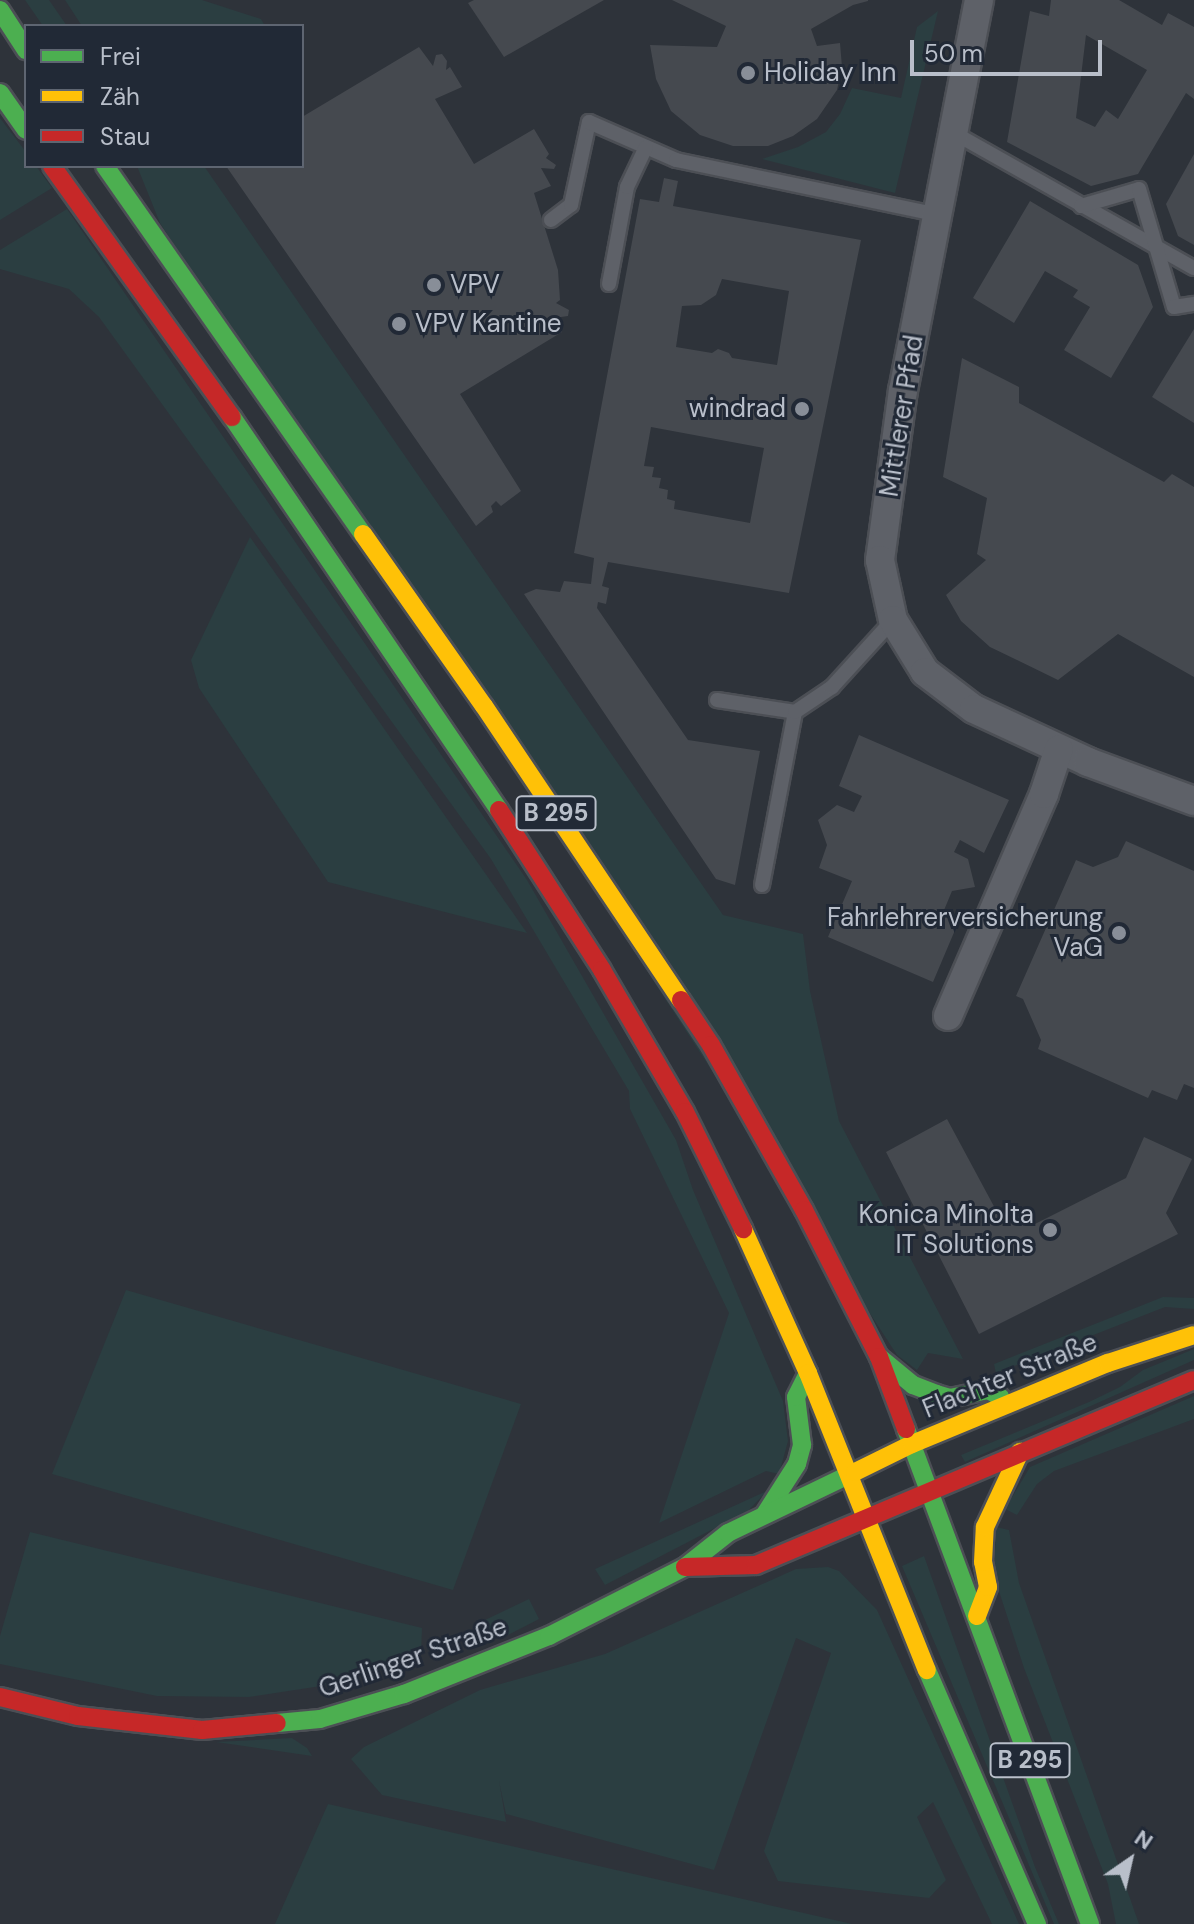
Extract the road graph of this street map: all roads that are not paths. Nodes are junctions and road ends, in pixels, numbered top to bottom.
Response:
1 (17, 0) edge
2 (979, 0) edge
3 (0, 10) edge
4 (24, 30) edge
5 (24, 47) edge
6 (0, 93) edge
7 (24, 127) edge
8 (954, 133) junction
9 (646, 147) junction
10 (53, 168) edge
11 (106, 168) edge
12 (1081, 206) junction
13 (939, 215) junction
14 (551, 220) dead end
15 (1159, 251) junction
16 (1194, 268) edge
17 (609, 284) dead end
18 (1194, 304) edge
19 (893, 620) junction
20 (717, 700) dead end
21 (795, 712) junction
22 (1059, 749) junction
23 (1194, 801) edge
24 (762, 885) dead end
25 (948, 1016) dead end
26 (1194, 1335) edge
27 (879, 1357) junction
28 (808, 1373) junction
29 (1194, 1380) edge
30 (1010, 1403) junction
31 (912, 1444) junction
32 (1020, 1452) junction
33 (848, 1473) junction
34 (931, 1491) junction
35 (763, 1516) junction
36 (868, 1520) junction
37 (685, 1567) junction
38 (977, 1616) junction
39 (0, 1697) edge
40 (1037, 1924) edge
41 (1090, 1924) edge

1 - 4 main road
2 - 8 street, Mittlerer Pfad
3 - 5 main road
6 - 7 main road
8 - 12 lane
8 - 13 street, Mittlerer Pfad
9 - 13 lane
9 - 14 lane
9 - 17 lane
10 - 28 main road, B 295
11 - 27 main road, B 295
12 - 15 lane
12 - 15 lane
13 - 19 street, Mittlerer Pfad
15 - 16 lane
15 - 18 lane
19 - 21 lane
19 - 22 street, Mittlerer Pfad
20 - 21 lane
21 - 24 lane
22 - 23 street, Mittlerer Pfad
22 - 25 street
26 - 30 main road, Flachter Straße
27 - 30 main road
27 - 31 main road, B 295
28 - 33 main road, B 295
28 - 35 main road
29 - 32 main road
30 - 31 main road, Flachter Straße
31 - 33 main road, Flachter Straße
31 - 34 main road, B 295
32 - 34 main road
32 - 38 main road
33 - 35 main road, Gerlinger Straße
33 - 36 main road, B 295
34 - 36 main road
34 - 38 main road, B 295
35 - 37 main road, Gerlinger Straße
36 - 37 main road, Gerlinger Straße
36 - 40 main road, B 295
37 - 39 main road, Gerlinger Straße
38 - 41 main road, B 295

